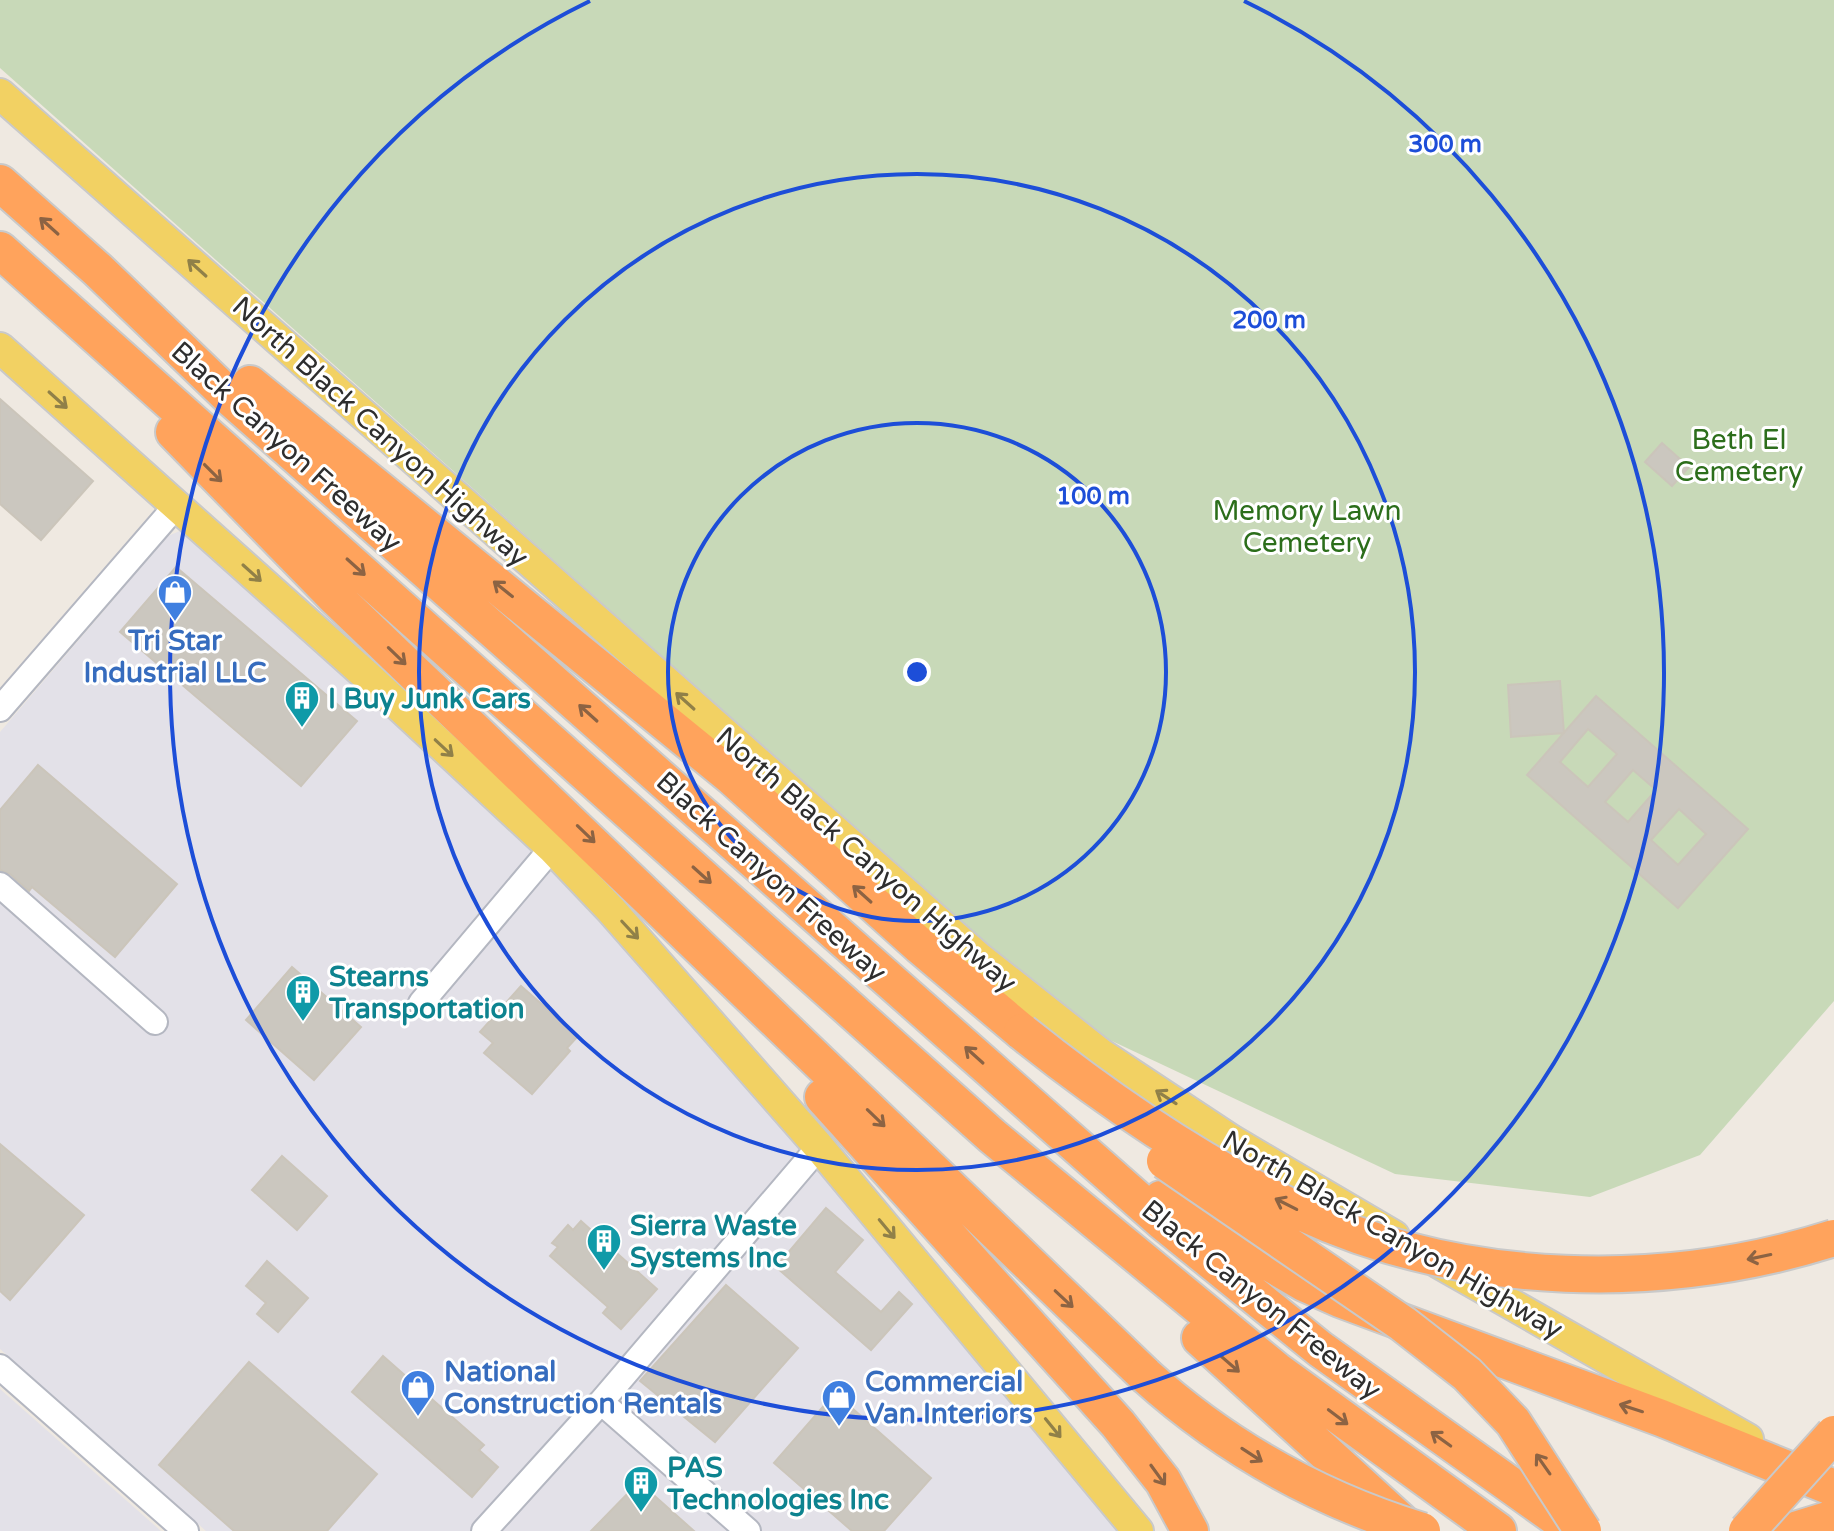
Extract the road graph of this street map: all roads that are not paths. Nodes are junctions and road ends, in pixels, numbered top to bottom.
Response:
1 (0, 94) edge
2 (0, 183) edge
3 (0, 250) edge
4 (98, 270) junction
5 (68, 310) junction
6 (0, 348) edge
7 (176, 506) junction
8 (0, 709) edge
9 (552, 848) junction
10 (0, 885) edge
11 (680, 928) junction
12 (421, 1003) dead end
13 (155, 1022) dead end
14 (1017, 1037) junction
15 (992, 1136) junction
16 (819, 1147) junction
17 (1083, 1152) junction
18 (1834, 1238) edge
19 (0, 1367) edge
20 (601, 1402) junction
21 (1834, 1434) edge
22 (1834, 1487) edge
23 (1834, 1518) edge
24 (186, 1531) edge
25 (484, 1531) edge
26 (748, 1531) edge
27 (1138, 1531) edge
28 (1190, 1531) edge
29 (1412, 1531) edge
30 (1422, 1531) edge
31 (1498, 1531) edge
32 (1575, 1531) edge
33 (1583, 1531) edge
34 (1747, 1531) edge
35 (1792, 1531) edge

22 -> 1 main road, North Black Canyon Highway
4 -> 2 highway, Black Canyon Freeway
3 - 5 highway, Black Canyon Freeway
14 -> 4 highway
17 -> 4 highway, Black Canyon Freeway
5 -> 11 highway
5 -> 15 highway, Black Canyon Freeway
6 -> 7 main road
7 - 8 street
7 -> 9 main road
9 - 12 street
9 -> 16 main road
10 - 13 street
11 -> 28 highway
11 -> 30 highway, bridge
18 -> 14 highway, bridge
33 -> 14 highway, bridge
15 -> 29 highway
15 -> 31 highway, Black Canyon Freeway
16 - 20 street
16 -> 27 main road
22 -> 17 highway
32 -> 17 highway, Black Canyon Freeway
19 - 24 street
20 - 25 street
20 - 26 street
21 - 34 highway, bridge
23 - 35 highway

